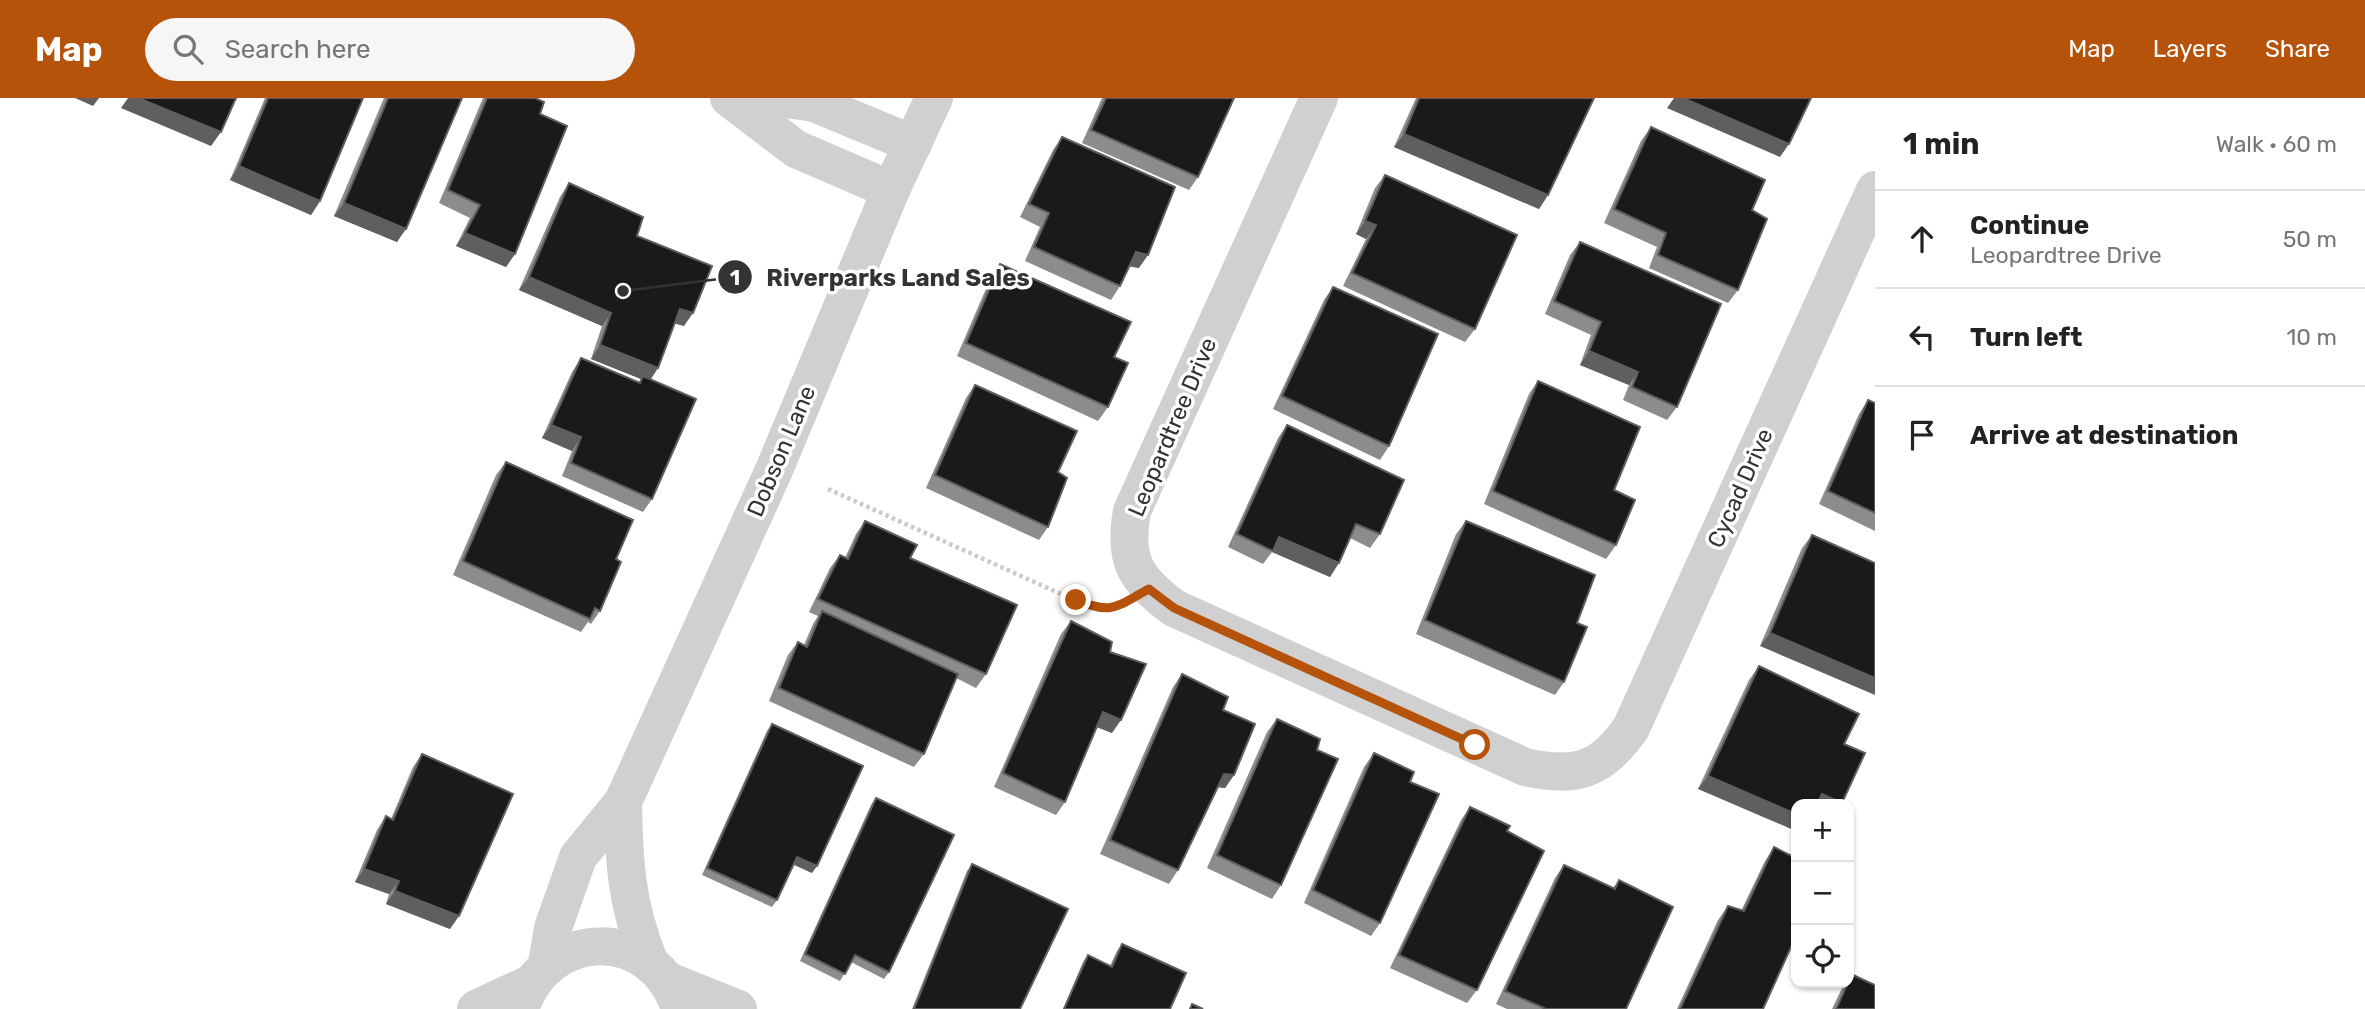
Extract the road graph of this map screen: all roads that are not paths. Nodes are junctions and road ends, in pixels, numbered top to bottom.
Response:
1 (729, 98) edge
2 (780, 98) edge
3 (934, 98) edge
4 (1319, 98) edge
5 (913, 144) junction
6 (891, 190) junction
7 (1875, 190) edge
8 (1585, 770) joint
9 (623, 802) junction
10 (666, 984) edge
11 (533, 986) edge
12 (475, 1009) edge
13 (738, 1009) edge

1 - 6 street
2 - 5 street
3 - 5 street, Dobson Lane
4 - 8 street, Leopardtree Drive
5 - 6 street, Dobson Lane
6 - 9 street, Dobson Lane
7 - 8 street, Cycad Drive
9 - 10 street, Dobson Lane
9 - 11 street, Dobson Lane
10 - 11 street
10 - 13 street
11 - 12 street

